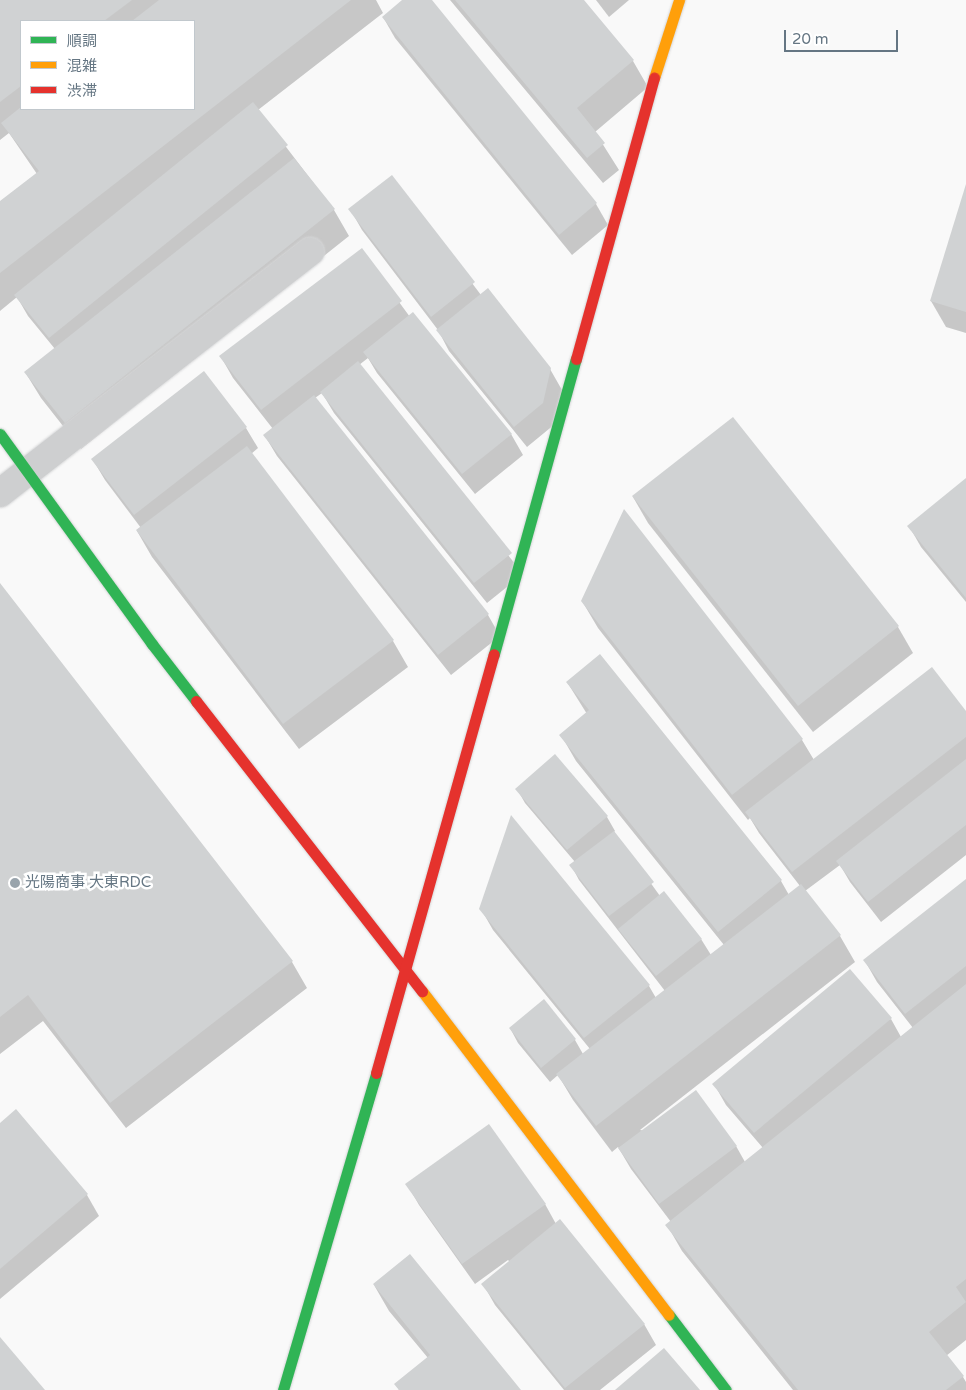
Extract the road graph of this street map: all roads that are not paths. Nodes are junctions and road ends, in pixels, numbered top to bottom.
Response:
1 (679, 0) edge
2 (310, 252) dead end
3 (0, 434) edge
4 (29, 472) junction
5 (0, 493) edge
6 (406, 970) junction
7 (283, 1390) edge
8 (726, 1390) edge

1 - 6 street
2 - 4 street
3 - 4 street
4 - 5 street
4 - 6 street
6 - 7 street
6 - 8 street

